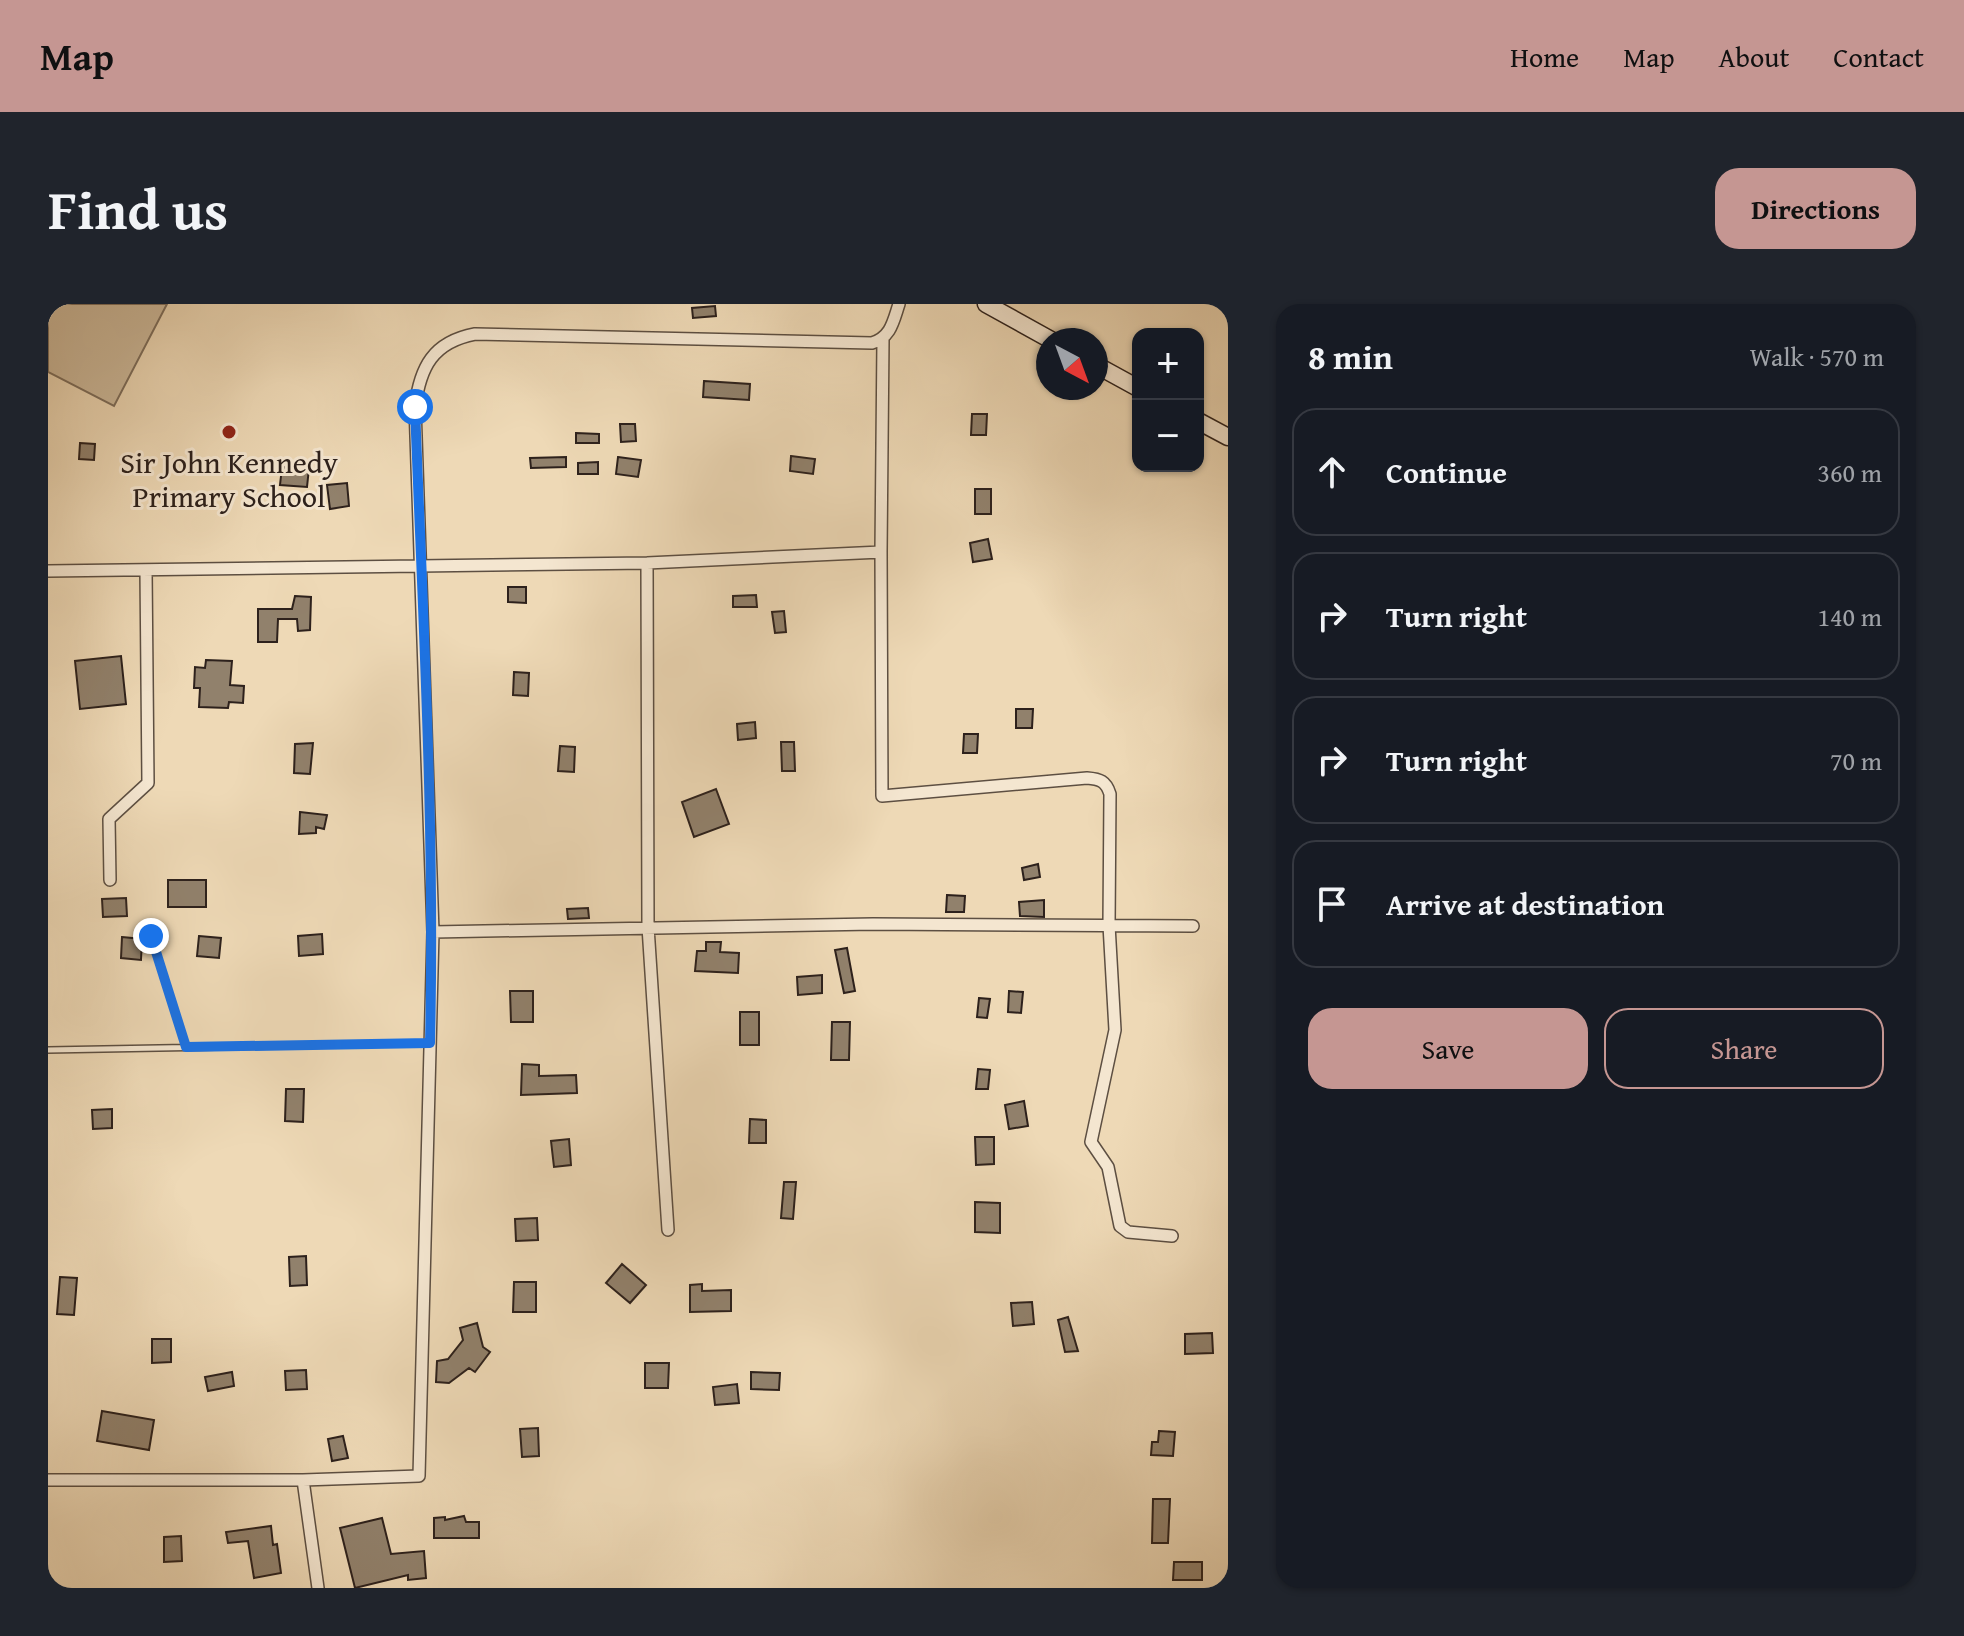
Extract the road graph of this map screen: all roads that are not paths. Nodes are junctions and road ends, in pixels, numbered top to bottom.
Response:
1 (899, 304) edge
2 (986, 304) edge
3 (1036, 332) edge
4 (883, 339) junction
5 (1108, 372) edge
6 (1132, 385) edge
7 (1204, 424) edge
8 (1228, 437) edge
9 (881, 552) junction
10 (647, 563) junction
11 (421, 565) junction
12 (146, 570) junction
13 (48, 571) edge
14 (110, 880) dead end
15 (1109, 925) junction
16 (1193, 926) dead end
17 (648, 927) junction
18 (433, 932) junction
19 (151, 936) dead end
20 (430, 1043) junction
21 (186, 1047) junction
22 (48, 1050) edge
23 (668, 1230) dead end
24 (1172, 1236) dead end
25 (48, 1480) edge
26 (303, 1480) junction
27 (318, 1588) edge

1 - 4 street
2 - 3 street
4 - 9 street
4 - 11 street
5 - 6 street
7 - 8 street
9 - 10 street
9 - 15 street
10 - 11 street
10 - 17 street
11 - 12 street
11 - 18 street
12 - 13 street
12 - 14 street
15 - 16 street
15 - 17 street
15 - 24 street
17 - 18 street
17 - 23 street
18 - 20 street
19 - 21 lane
20 - 21 lane
20 - 26 street
21 - 22 lane
25 - 26 street
26 - 27 street

